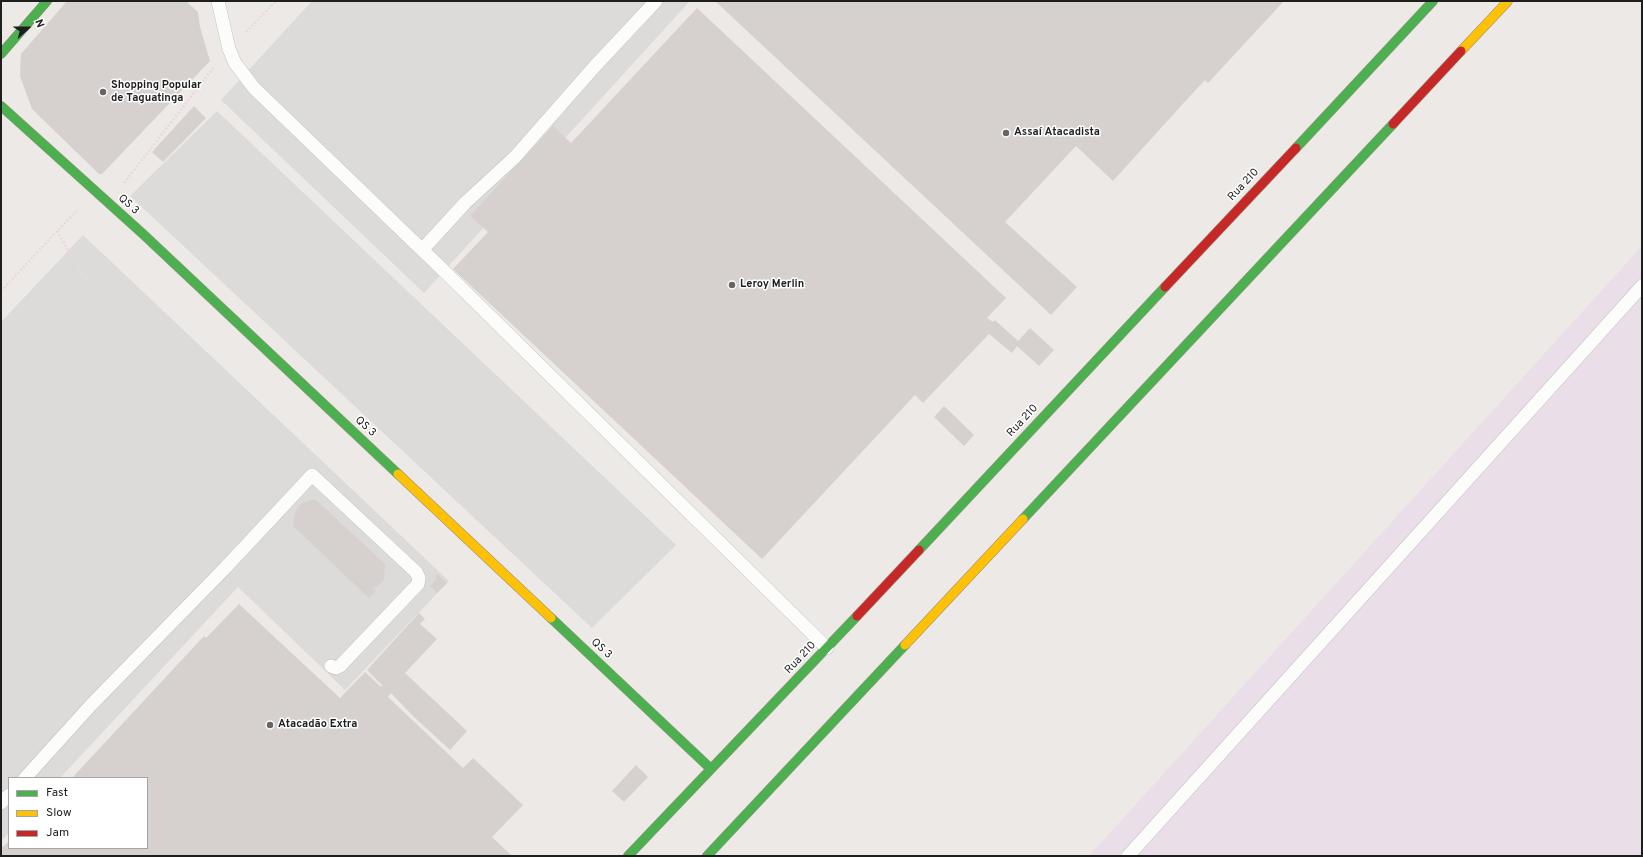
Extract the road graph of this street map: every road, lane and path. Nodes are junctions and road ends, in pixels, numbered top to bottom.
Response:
1 (47, 1) edge
2 (218, 1) edge
3 (276, 1) edge
4 (656, 1) edge
5 (1433, 1) edge
6 (1508, 1) edge
7 (228, 49) junction
8 (1, 54) edge
9 (1, 106) edge
10 (95, 191) junction
11 (108, 203) junction
12 (57, 231) junction
13 (422, 250) junction
14 (89, 286) dead end
15 (1642, 286) edge
16 (1, 291) edge
17 (827, 648) junction
18 (331, 666) dead end
19 (710, 768) junction
20 (26, 777) edge
21 (628, 856) edge
22 (707, 856) edge
23 (1128, 856) edge

1 - 8 main road
2 - 7 lane
3 - 7 path
4 - 13 lane
5 - 17 main road, Rua 210
6 - 22 main road
7 - 11 path
7 - 13 lane
9 - 10 main road, QS 3
10 - 11 main road, QS 3
10 - 12 path
11 - 19 main road, QS 3
12 - 14 path
12 - 16 path
13 - 17 lane
15 - 23 lane
17 - 19 main road, Rua 210
18 - 20 lane
19 - 21 main road, Rua 210

